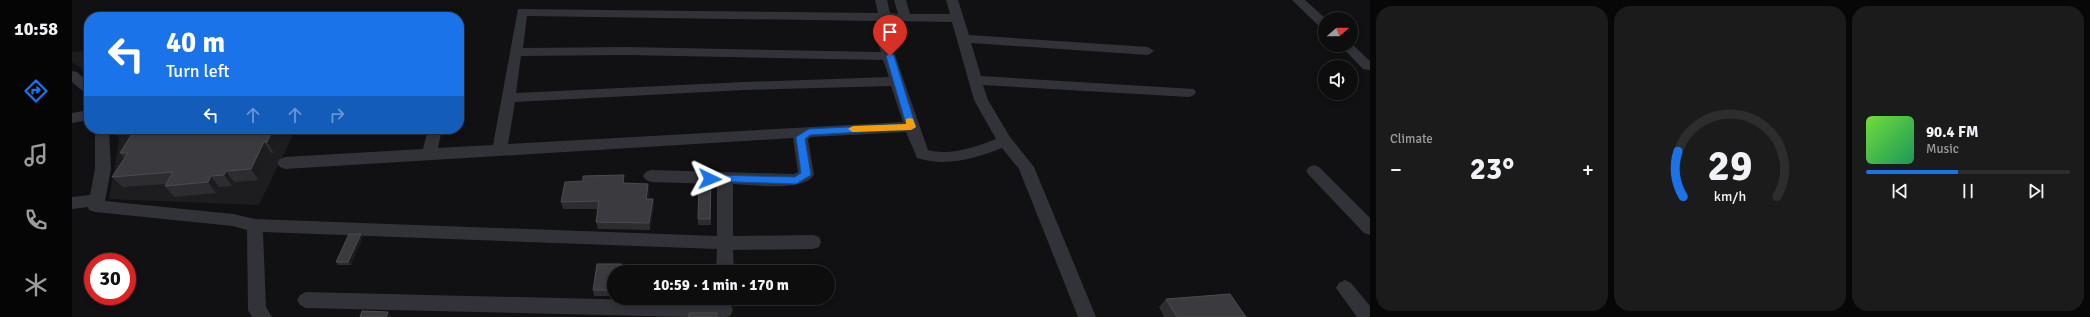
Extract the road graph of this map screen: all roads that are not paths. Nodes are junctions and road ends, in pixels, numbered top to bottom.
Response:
1 (881, 0) edge
2 (900, 0) edge
3 (952, 0) edge
4 (1298, 0) edge
5 (885, 17) junction
6 (905, 17) junction
7 (957, 18) junction
8 (1318, 19) edge
9 (963, 39) junction
10 (1148, 51) dead end
11 (516, 52) junction
12 (1354, 52) edge
13 (890, 56) junction
14 (1370, 65) edge
15 (975, 80) junction
16 (898, 81) junction
17 (1189, 92) dead end
18 (508, 98) junction
19 (84, 116) edge
20 (72, 118) edge
21 (911, 127) junction
22 (809, 132) junction
23 (102, 134) edge
24 (434, 134) edge
25 (1005, 141) junction
26 (500, 150) junction
27 (429, 154) junction
28 (285, 163) dead end
29 (1314, 171) dead end
30 (651, 176) dead end
31 (725, 179) junction
32 (97, 200) junction
33 (72, 203) edge
34 (255, 225) junction
35 (1370, 228) edge
36 (814, 242) dead end
37 (726, 243) junction
38 (725, 265) edge
39 (1346, 288) dead end
40 (306, 300) dead end
41 (724, 308) edge
42 (263, 317) edge
43 (1087, 317) edge
44 (1368, 317) edge

1 - 5 street
2 - 6 street
3 - 7 street
4 - 8 street
5 - 6 street
5 - 11 street
5 - 13 street
6 - 7 street
7 - 9 street
9 - 10 street
9 - 15 street
11 - 13 street
11 - 18 street
12 - 14 street
13 - 16 street
15 - 17 street
15 - 25 street
16 - 18 street
16 - 21 street
18 - 26 street
19 - 20 street
21 - 22 street
21 - 25 street
22 - 26 street
22 - 31 street
23 - 32 street
24 - 27 street
25 - 43 street
26 - 27 street
27 - 28 street
29 - 35 street
30 - 31 street
31 - 37 street
32 - 33 street
32 - 34 street
34 - 37 street
34 - 42 street
36 - 37 street
37 - 38 street
39 - 44 street
40 - 41 street

